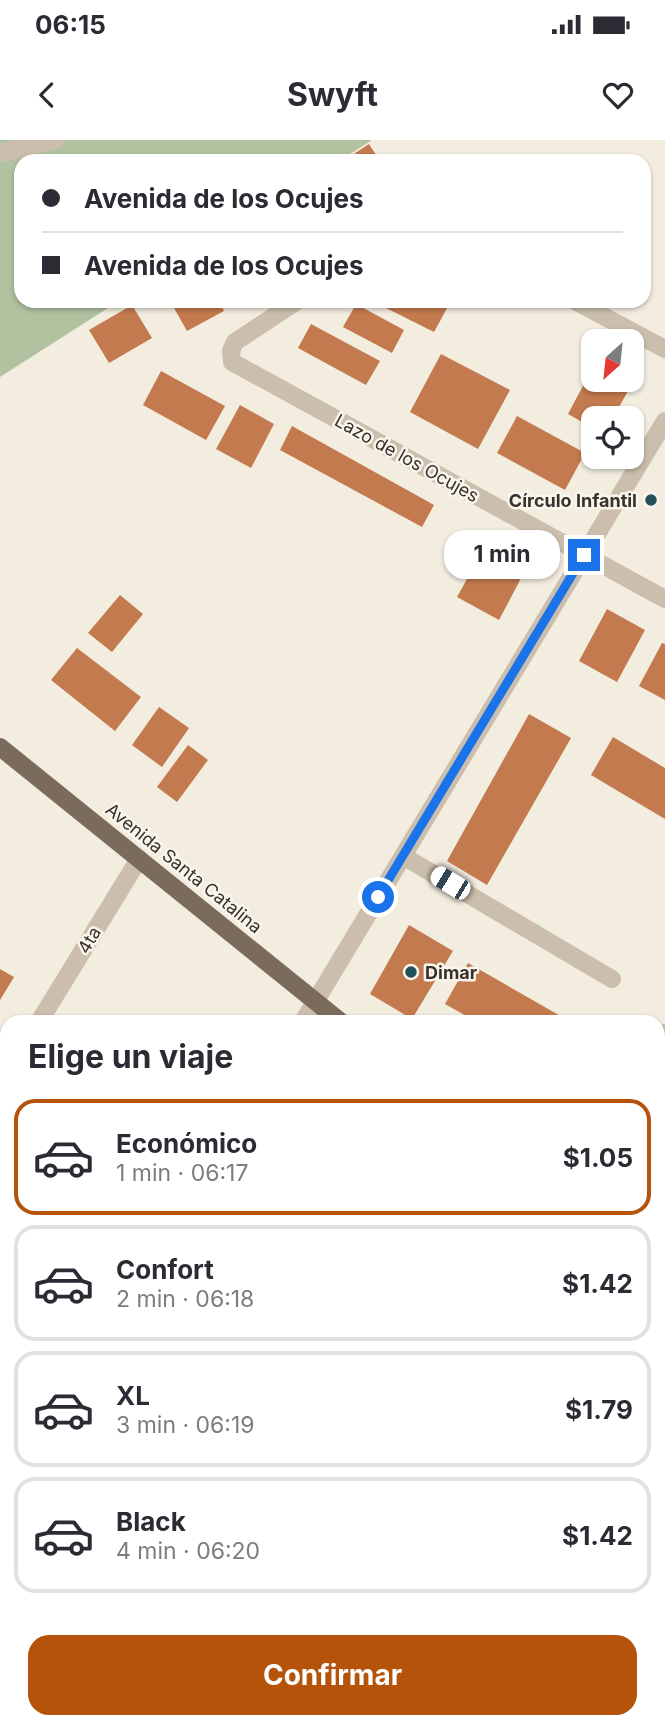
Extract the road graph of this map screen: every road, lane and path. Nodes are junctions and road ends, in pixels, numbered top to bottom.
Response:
1 (55, 140) edge
2 (0, 153) edge
3 (286, 308) edge
4 (588, 308) edge
5 (665, 349) edge
6 (665, 421) edge
7 (584, 555) junction
8 (665, 599) edge
9 (0, 747) edge
10 (403, 856) junction
11 (139, 859) junction
12 (612, 979) dead end
13 (316, 1001) junction
14 (43, 1015) edge
15 (307, 1015) edge
16 (333, 1015) edge

1 - 2 street
3 - 7 street, Lazo de los Ocujes
4 - 5 street
6 - 7 street
7 - 8 street, Lazo de los Ocujes
7 - 10 street
9 - 11 main road, Avenida Santa Catalina
10 - 12 street
10 - 13 street
11 - 13 main road, Avenida Santa Catalina
11 - 14 street, 4ta
13 - 15 street
13 - 16 main road, Avenida Santa Catalina

